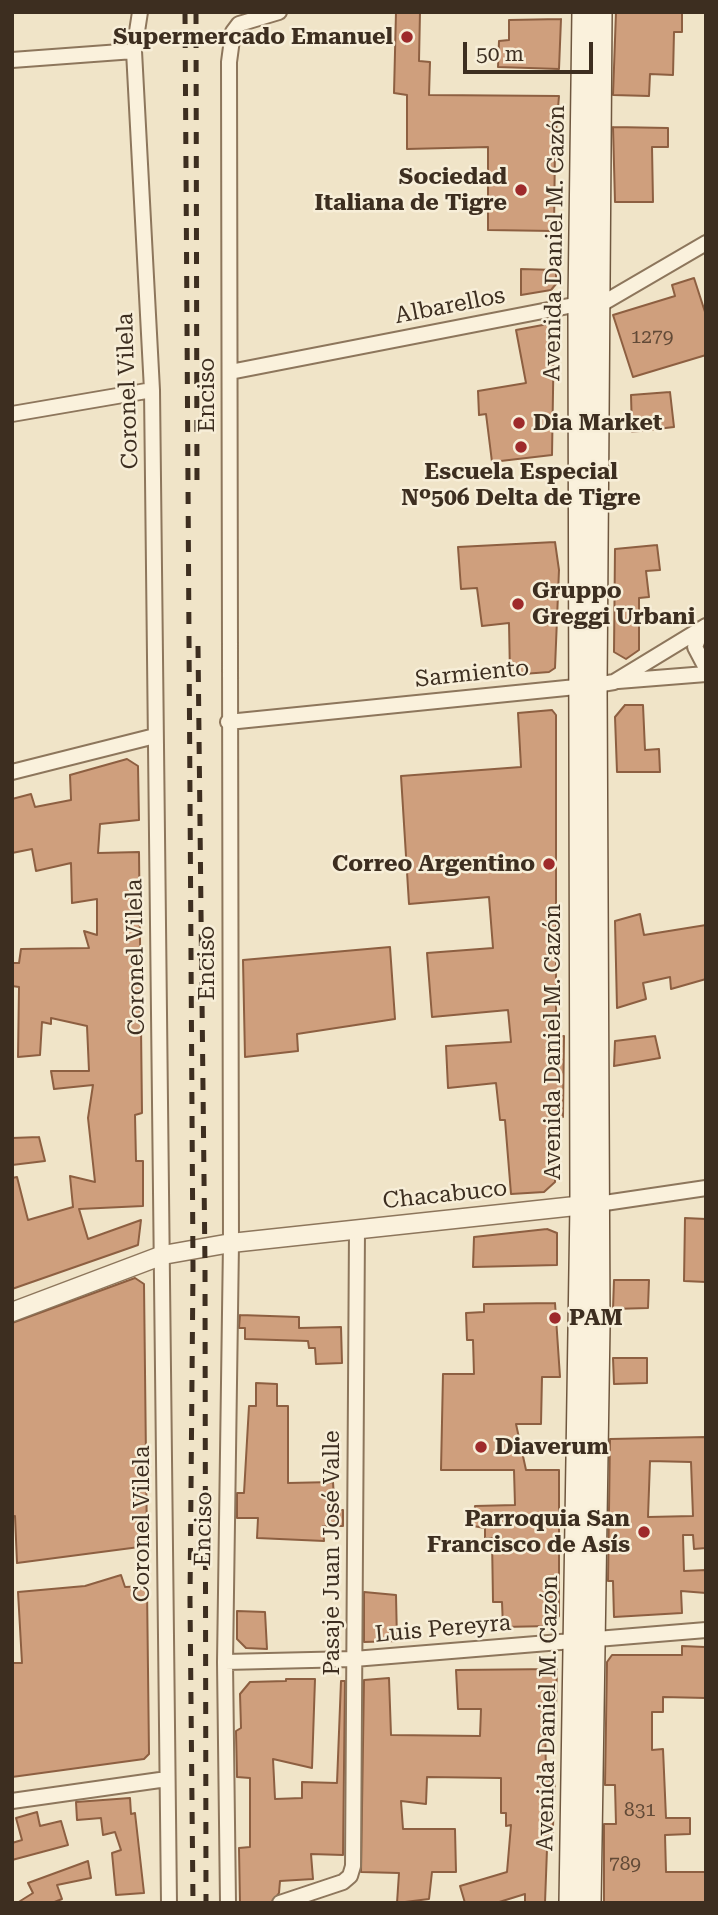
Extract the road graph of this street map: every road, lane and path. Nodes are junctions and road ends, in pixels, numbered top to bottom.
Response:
1 (140, 12) edge
2 (279, 12) edge
3 (583, 12) edge
4 (601, 12) edge
5 (134, 51) junction
6 (12, 60) edge
7 (706, 243) edge
8 (588, 305) junction
9 (230, 372) junction
10 (152, 390) junction
11 (12, 414) edge
12 (704, 628) edge
13 (706, 671) edge
14 (596, 684) junction
15 (228, 722) junction
16 (155, 736) junction
17 (12, 772) edge
18 (706, 1188) edge
19 (590, 1205) junction
20 (357, 1229) junction
21 (231, 1243) junction
22 (163, 1255) junction
23 (12, 1312) edge
24 (706, 1630) edge
25 (586, 1640) junction
26 (354, 1659) junction
27 (225, 1662) junction
28 (167, 1779) junction
29 (12, 1801) edge
30 (169, 1903) edge
31 (228, 1903) edge
32 (280, 1903) edge
33 (570, 1903) edge
34 (590, 1903) edge

1 - 5 street, Coronel Vilela
2 - 9 street, Enciso
3 - 8 main road, Avenida Daniel M. Cazón
4 - 8 main road, Avenida Daniel M. Cazón
5 - 6 street
5 - 10 street, Coronel Vilela
7 - 8 street, Albarellos
8 - 9 street, Albarellos
8 - 14 main road, Avenida Daniel M. Cazón
9 - 15 street, Enciso
10 - 11 street
10 - 16 street, Coronel Vilela
12 - 13 street
12 - 14 street, Sarmiento
13 - 14 street
14 - 15 street, Sarmiento
14 - 19 main road, Avenida Daniel M. Cazón
15 - 21 street, Enciso
16 - 17 street
16 - 22 street, Coronel Vilela
18 - 19 street, Chacabuco
19 - 20 street, Chacabuco
19 - 25 main road, Avenida Daniel M. Cazón
20 - 21 street, Chacabuco
20 - 26 street, Pasaje Juan José Valle
21 - 22 street, Chacabuco
21 - 27 street, Enciso
22 - 23 street
22 - 28 street, Coronel Vilela
24 - 25 street, Luis Pereyra
25 - 26 street, Luis Pereyra
25 - 33 main road, Avenida Daniel M. Cazón
25 - 34 main road, Avenida Daniel M. Cazón
26 - 27 street, Luis Pereyra
26 - 32 street, Pasaje Juan José Valle
27 - 31 street, Enciso
28 - 29 street
28 - 30 street, Coronel Vilela

